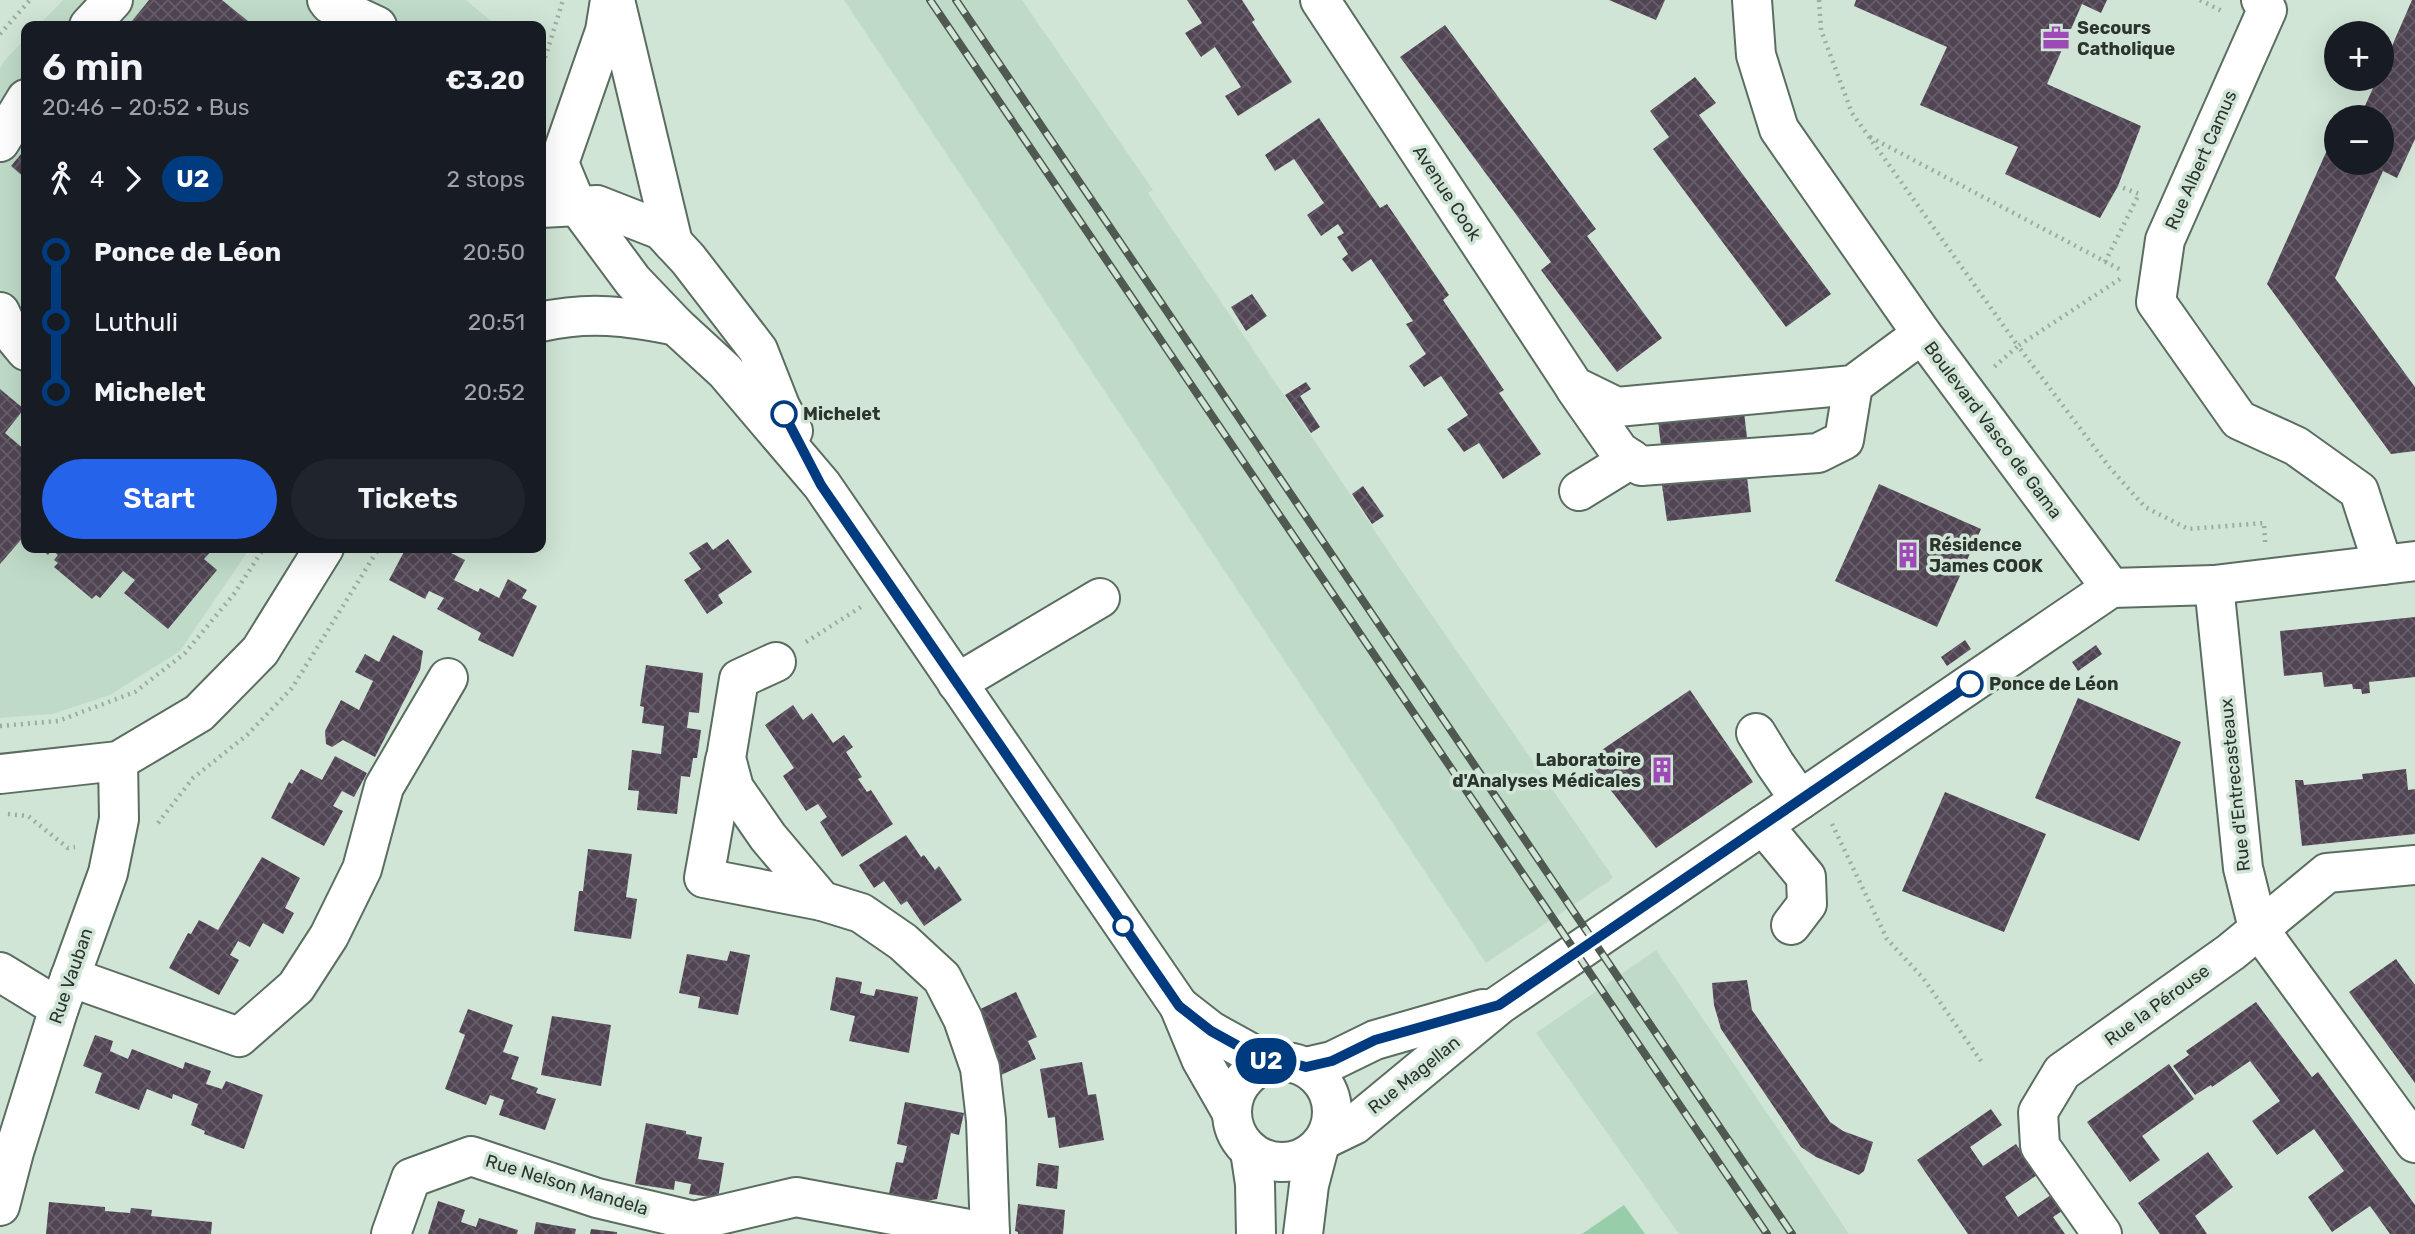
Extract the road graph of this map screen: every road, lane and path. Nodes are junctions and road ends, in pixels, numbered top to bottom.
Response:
1 (30, 0) edge
2 (113, 0) edge
3 (327, 0) edge
4 (564, 0) edge
5 (612, 0) edge
6 (1320, 0) edge
7 (1752, 0) edge
8 (1819, 0) edge
9 (2261, 0) edge
10 (94, 21) edge
11 (366, 21) edge
12 (0, 34) edge
13 (546, 56) edge
14 (21, 107) edge
15 (1870, 137) junction
16 (0, 142) edge
17 (2119, 186) dead end
18 (554, 192) edge
19 (673, 243) junction
20 (2105, 262) junction
21 (0, 312) edge
22 (546, 321) edge
23 (676, 326) junction
24 (1922, 334) junction
25 (21, 345) edge
26 (2018, 346) junction
27 (1853, 385) junction
28 (1574, 386) junction
29 (1966, 391) junction
30 (1631, 459) junction
31 (821, 485) junction
32 (1579, 491) dead end
33 (261, 553) edge
34 (321, 553) edge
35 (2399, 563) edge
36 (2267, 579) junction
37 (2214, 585) junction
38 (891, 587) junction
39 (2111, 588) junction
40 (1100, 598) dead end
41 (776, 662) joint
42 (448, 678) dead end
43 (957, 683) junction
44 (0, 726) edge
45 (1756, 733) dead end
46 (726, 758) junction
47 (118, 761) junction
48 (0, 774) edge
49 (1800, 800) junction
50 (1763, 825) junction
51 (1837, 830) dead end
52 (2415, 865) edge
53 (822, 901) junction
54 (1791, 925) dead end
55 (2258, 928) junction
56 (0, 972) edge
57 (64, 993) junction
58 (1499, 1005) junction
59 (1179, 1006) junction
60 (1981, 1061) dead end
61 (1287, 1065) junction
62 (1232, 1113) junction
63 (1322, 1143) junction
64 (2415, 1143) edge
65 (1251, 1151) junction
66 (1, 1194) edge
67 (990, 1233) edge
68 (391, 1234) edge
69 (1256, 1234) edge
70 (1303, 1234) edge
71 (2102, 1234) edge

1 - 12 path
2 - 10 street
3 - 11 street
4 - 13 path
5 - 18 street
5 - 19 street
6 - 28 street, Avenue Cook
7 - 24 street, Boulevard Vasco de Gama
8 - 15 path
9 - 35 street, Rue Albert Camus
14 - 16 street
15 - 20 path
15 - 26 path
17 - 20 path
18 - 19 street
18 - 23 street
19 - 31 street
20 - 26 path
21 - 25 street
22 - 23 street
23 - 31 street
24 - 27 street
24 - 29 street, Boulevard Vasco de Gama
26 - 29 path
26 - 36 path
27 - 28 street
27 - 30 street
28 - 30 street, Avenue Cook
29 - 39 street, Boulevard Vasco de Gama
30 - 32 street
31 - 38 street
33 - 44 path
34 - 47 street
35 - 36 street
36 - 37 street
37 - 39 street
37 - 55 street, Rue d'Entrecasteaux
38 - 41 path
38 - 43 street
39 - 49 street, Rue Magellan
40 - 43 street
41 - 46 street
42 - 57 street
43 - 59 street
45 - 49 street
46 - 53 street
46 - 53 street
47 - 48 street
47 - 57 street, Rue Vauban
49 - 50 street, Rue Magellan
50 - 54 street
50 - 58 street, Rue Magellan
51 - 60 path
52 - 55 street, Rue la Pérouse
53 - 67 street
55 - 64 street, Rue d'Entrecasteaux
55 - 71 street, Rue la Pérouse
56 - 57 street
57 - 66 street, Rue Vauban
58 - 61 street, Rue Magellan
58 - 63 street, Rue Magellan
59 - 61 street
59 - 62 street
61 - 62 street
61 - 63 street
62 - 65 street
63 - 65 street
63 - 70 street
65 - 69 street
67 - 68 street, Rue Nelson Mandela

